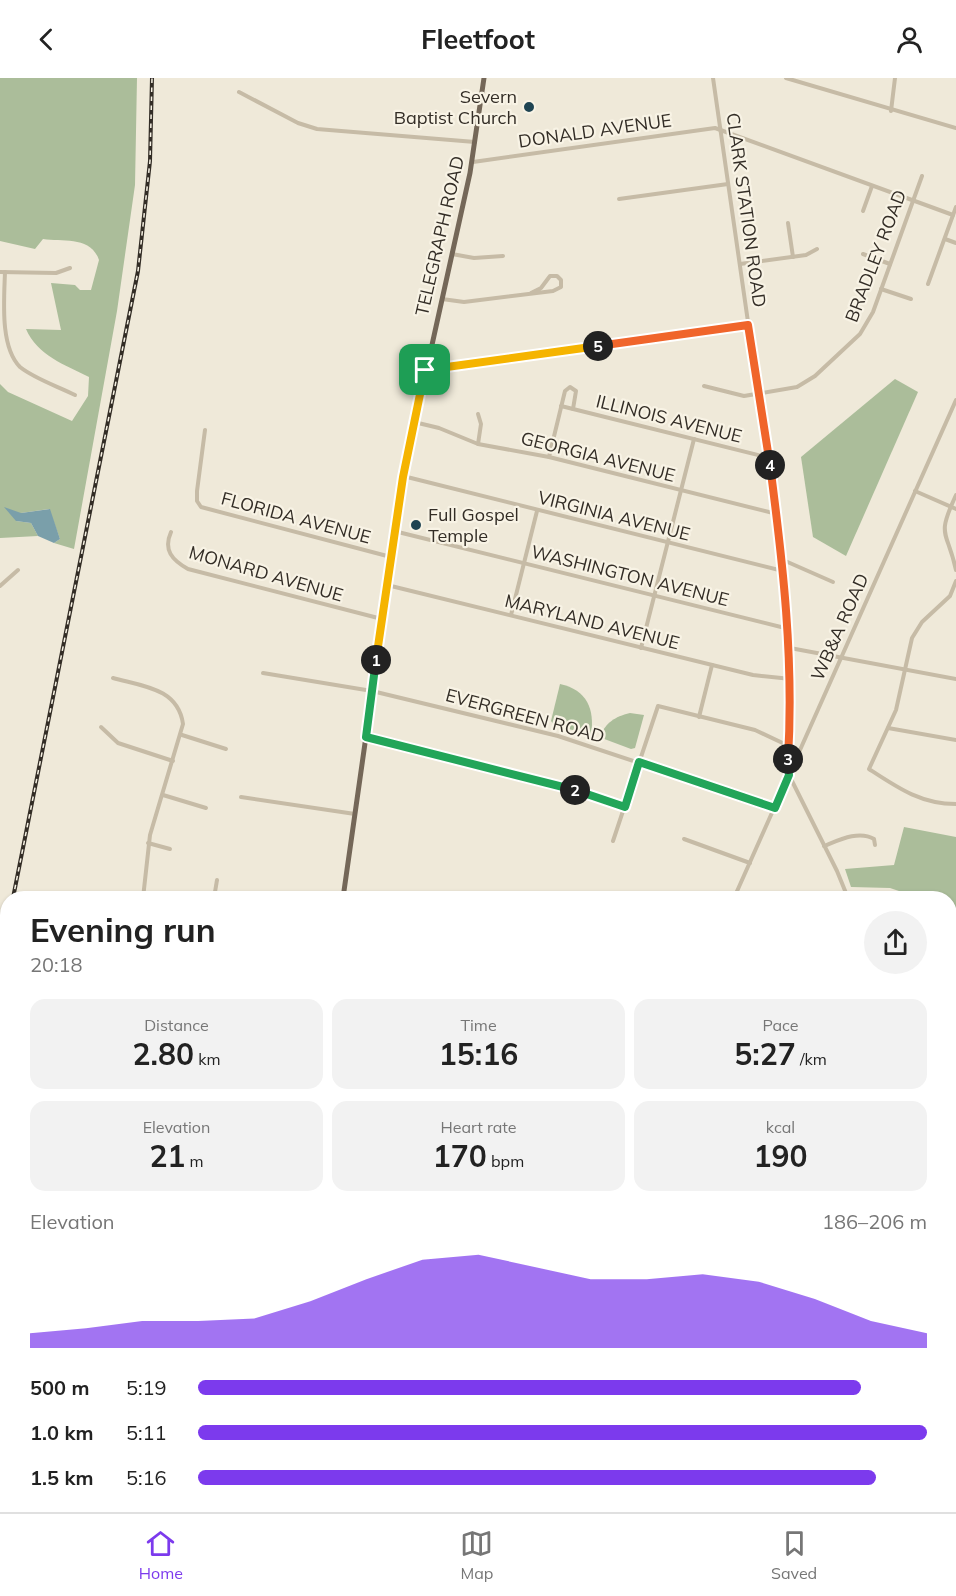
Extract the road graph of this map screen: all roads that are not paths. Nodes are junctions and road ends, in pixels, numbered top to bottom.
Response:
1 (484, 78) edge
2 (713, 78) edge
3 (786, 78) edge
4 (895, 78) edge
5 (238, 92) dead end
6 (891, 111) junction
7 (956, 128) edge
8 (721, 131) junction
9 (476, 142) junction
10 (473, 162) junction
11 (922, 176) dead end
12 (728, 184) junction
13 (872, 186) junction
14 (619, 199) dead end
15 (913, 201) junction
16 (956, 207) edge
17 (863, 211) dead end
18 (953, 215) junction
19 (788, 223) dead end
20 (945, 239) junction
21 (956, 243) edge
22 (817, 249) dead end
23 (452, 254) junction
24 (863, 254) dead end
25 (503, 256) dead end
26 (793, 257) junction
27 (740, 264) junction
28 (890, 264) junction
29 (70, 268) dead end
30 (2, 272) edge
31 (928, 284) dead end
32 (881, 289) junction
33 (531, 293) junction
34 (442, 299) junction
35 (911, 299) dead end
36 (748, 325) junction
37 (425, 370) junction
38 (704, 386) dead end
39 (759, 394) junction
40 (75, 395) dead end
41 (956, 400) edge
42 (561, 406) junction
43 (573, 409) junction
44 (478, 414) dead end
45 (414, 422) junction
46 (205, 430) dead end
47 (694, 440) junction
48 (478, 444) junction
49 (549, 457) junction
50 (770, 458) junction
51 (403, 477) junction
52 (680, 490) junction
53 (915, 491) junction
54 (956, 495) edge
55 (950, 507) junction
56 (956, 509) edge
57 (537, 511) junction
58 (777, 514) junction
59 (394, 531) junction
60 (171, 532) dead end
61 (666, 543) junction
62 (391, 557) junction
63 (782, 559) junction
64 (524, 563) junction
65 (956, 569) edge
66 (18, 570) dead end
67 (783, 571) junction
68 (956, 581) edge
69 (833, 582) dead end
70 (387, 585) junction
71 (0, 586) edge
72 (653, 595) junction
73 (511, 615) junction
74 (382, 619) junction
75 (789, 629) junction
76 (641, 648) junction
77 (790, 648) junction
78 (841, 657) junction
79 (712, 665) junction
80 (903, 669) junction
81 (263, 673) dead end
82 (113, 678) dead end
83 (791, 679) junction
84 (956, 679) edge
85 (372, 691) junction
86 (699, 717) junction
87 (101, 727) dead end
88 (888, 728) junction
89 (182, 735) junction
90 (366, 737) junction
91 (956, 740) edge
92 (789, 746) junction
93 (226, 749) dead end
94 (173, 761) junction
95 (639, 762) junction
96 (789, 775) junction
97 (163, 795) junction
98 (241, 797) dead end
99 (956, 804) edge
100 (625, 807) junction
101 (206, 808) dead end
102 (775, 808) junction
103 (355, 814) junction
104 (684, 839) dead end
105 (613, 841) dead end
106 (148, 843) junction
107 (875, 845) dead end
108 (824, 846) junction
109 (170, 849) dead end
110 (750, 863) junction
111 (217, 880) dead end
112 (144, 891) edge
113 (215, 891) edge
114 (344, 891) edge
115 (737, 891) edge
116 (845, 891) edge

1 - 9 main road, TELEGRAPH ROAD
2 - 8 street, CLARK STATION ROAD
3 - 6 street
4 - 6 street
5 - 9 street
6 - 7 street
8 - 10 street, DONALD AVENUE
8 - 12 street, CLARK STATION ROAD
8 - 13 street
9 - 10 main road, TELEGRAPH ROAD
10 - 23 main road, TELEGRAPH ROAD
11 - 15 street, BRADLEY ROAD
12 - 14 street
12 - 27 street, CLARK STATION ROAD
13 - 15 street
13 - 17 street
15 - 18 street
15 - 28 street, BRADLEY ROAD
16 - 18 street
18 - 20 street
19 - 26 street
20 - 21 street
20 - 31 street
22 - 26 street
23 - 25 street
23 - 34 main road, TELEGRAPH ROAD
24 - 28 street
26 - 27 street
27 - 36 street, CLARK STATION ROAD
28 - 32 street, BRADLEY ROAD
29 - 30 street
30 - 40 street
32 - 35 street
32 - 39 street, BRADLEY ROAD
33 - 33 street
33 - 34 street
34 - 37 main road, TELEGRAPH ROAD
36 - 37 street
36 - 39 street, CLARK STATION ROAD
37 - 45 main road, TELEGRAPH ROAD
38 - 39 street, BRADLEY ROAD
39 - 50 street, CLARK STATION ROAD
41 - 53 street, WB&A ROAD
42 - 43 street, ILLINOIS AVENUE
42 - 43 street
42 - 49 street
43 - 47 street, ILLINOIS AVENUE
44 - 48 street
45 - 48 street, GEORGIA AVENUE
45 - 51 main road, TELEGRAPH ROAD
46 - 62 street, FLORIDA AVENUE
47 - 50 street, ILLINOIS AVENUE
47 - 52 street
48 - 49 street, GEORGIA AVENUE
49 - 52 street, GEORGIA AVENUE
50 - 58 street, CLARK STATION ROAD
51 - 57 street, VIRGINIA AVENUE
51 - 59 main road, TELEGRAPH ROAD
52 - 58 street, GEORGIA AVENUE
52 - 61 street
53 - 55 street
53 - 78 street, WB&A ROAD
54 - 55 street
55 - 56 street
55 - 65 street
57 - 61 street, VIRGINIA AVENUE
57 - 64 street
58 - 63 street, CLARK STATION ROAD
59 - 62 main road, TELEGRAPH ROAD
59 - 64 street, WASHINGTON AVENUE
60 - 74 street, MONARD AVENUE
61 - 67 street, VIRGINIA AVENUE
61 - 72 street
62 - 70 main road, TELEGRAPH ROAD
63 - 67 street, CLARK STATION ROAD
63 - 69 street
64 - 72 street, WASHINGTON AVENUE
64 - 73 street
66 - 71 street
67 - 75 street, CLARK STATION ROAD
68 - 80 street
70 - 73 street, MARYLAND AVENUE
70 - 74 main road, TELEGRAPH ROAD
72 - 75 street, WASHINGTON AVENUE
72 - 76 street
73 - 76 street, MARYLAND AVENUE
74 - 85 main road, TELEGRAPH ROAD
75 - 77 street, CLARK STATION ROAD
76 - 79 street, MARYLAND AVENUE
77 - 78 street
77 - 83 street, CLARK STATION ROAD
78 - 80 street
78 - 96 street, WB&A ROAD
79 - 83 street, MARYLAND AVENUE
79 - 86 street
80 - 84 street
80 - 88 street
81 - 85 street, EVERGREEN ROAD
82 - 89 street
83 - 92 street, CLARK STATION ROAD
85 - 90 main road, TELEGRAPH ROAD
85 - 95 street, EVERGREEN ROAD
86 - 92 street
86 - 95 street
87 - 94 street
88 - 91 street
88 - 99 street
89 - 93 street
89 - 94 street
90 - 100 street
90 - 103 main road, TELEGRAPH ROAD
92 - 96 street, CLARK STATION ROAD
94 - 97 street
95 - 100 street
95 - 102 street, EVERGREEN ROAD
96 - 102 street, WB&A ROAD
96 - 108 street
97 - 101 street
97 - 106 street
98 - 103 street
100 - 105 street
102 - 110 street, WB&A ROAD
103 - 114 main road, TELEGRAPH ROAD
104 - 110 street
106 - 109 street
106 - 112 street
107 - 108 street
108 - 116 street
110 - 115 street, WB&A ROAD
111 - 113 street

